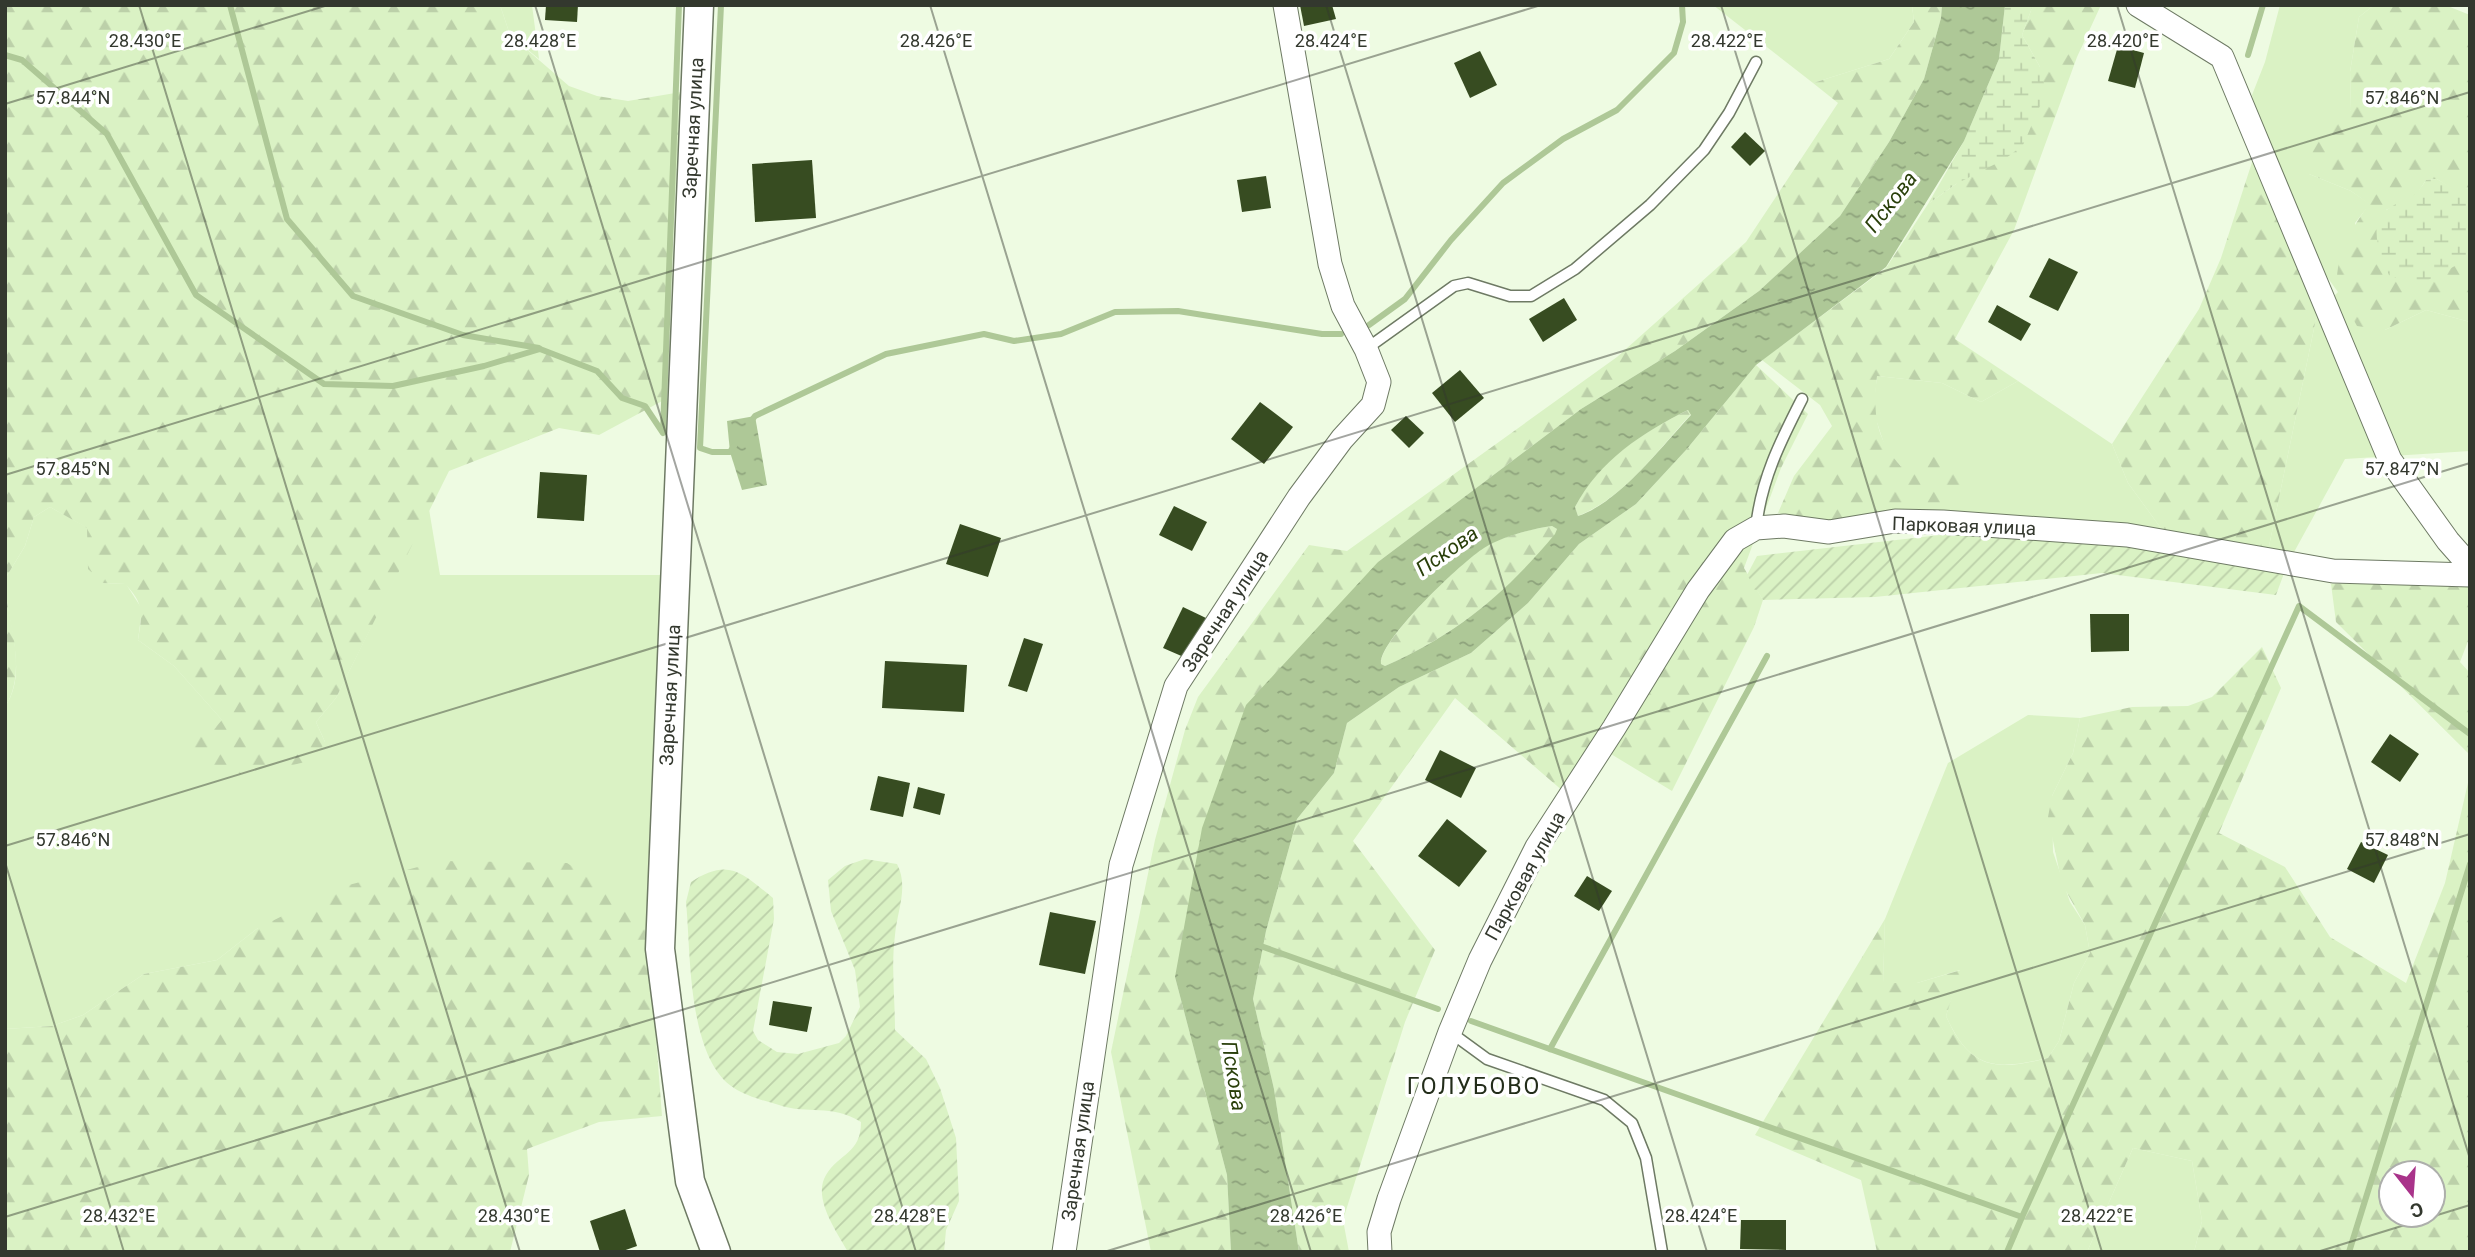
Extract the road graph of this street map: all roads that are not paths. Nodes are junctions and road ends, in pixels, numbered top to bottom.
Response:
1 (699, 5) edge
2 (1285, 5) edge
3 (2138, 5) edge
4 (1756, 62) dead end
5 (1366, 349) junction
6 (1802, 399) dead end
7 (1756, 528) junction
8 (2470, 566) edge
9 (2470, 575) edge
10 (1450, 1032) junction
11 (716, 1252) edge
12 (1064, 1252) edge
13 (1380, 1252) edge
14 (1662, 1252) edge

1 - 11 street, Заречная улица
2 - 5 street, Заречная улица
3 - 8 street
4 - 5 lane
5 - 12 street, Заречная улица
6 - 7 lane
7 - 9 street, Парковая улица
7 - 10 street, Парковая улица
10 - 13 street, Парковая улица
10 - 14 lane

